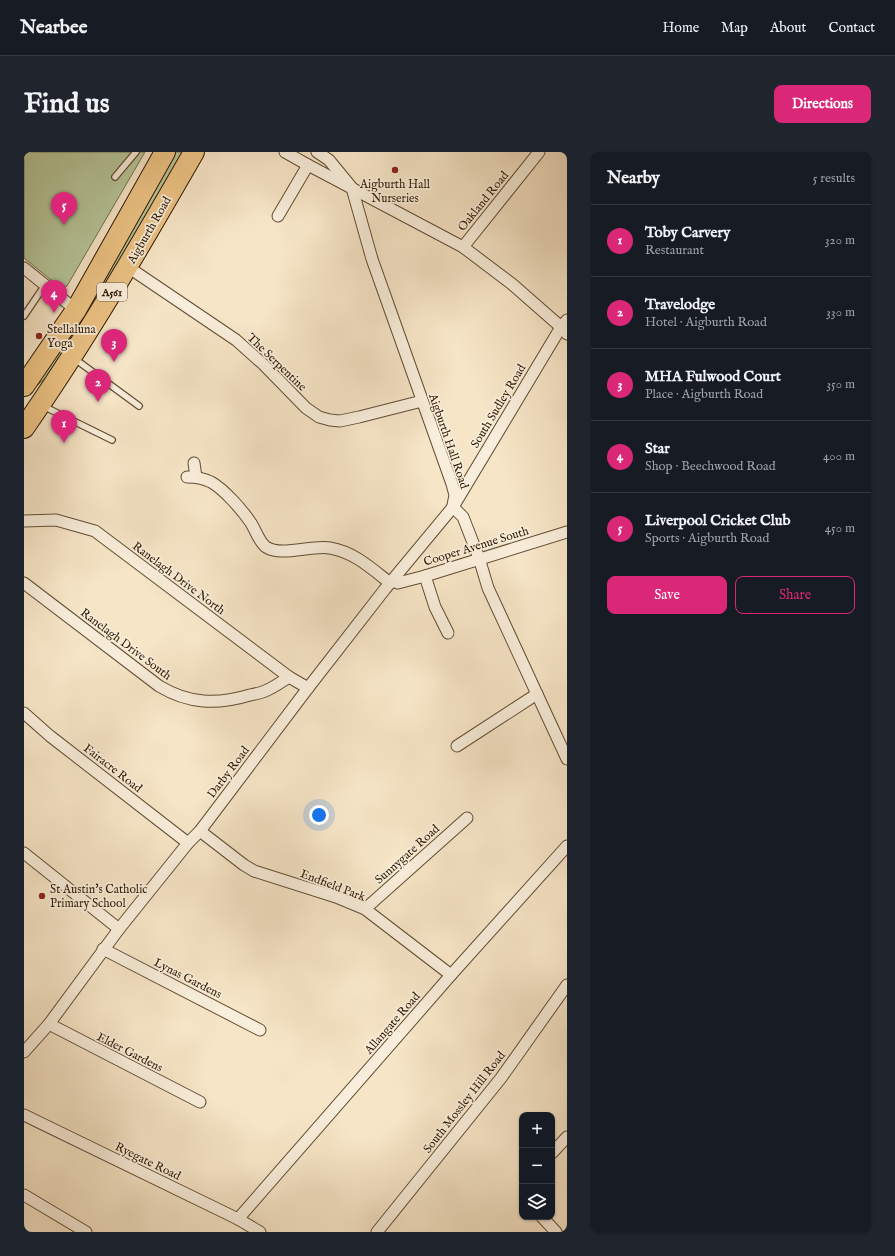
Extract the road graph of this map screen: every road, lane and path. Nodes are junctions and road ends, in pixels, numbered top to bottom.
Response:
1 (136, 152) edge
2 (165, 152) edge
3 (194, 152) edge
4 (285, 152) edge
5 (317, 152) edge
6 (539, 152) edge
7 (308, 165) junction
8 (115, 177) dead end
9 (352, 188) junction
10 (278, 216) dead end
11 (463, 247) junction
12 (128, 267) junction
13 (24, 268) edge
14 (45, 285) junction
15 (76, 310) junction
16 (25, 313) edge
17 (565, 327) edge
18 (72, 356) junction
19 (24, 386) edge
20 (422, 401) junction
21 (40, 405) junction
22 (139, 406) dead end
23 (24, 428) edge
24 (112, 440) dead end
25 (194, 463) dead end
26 (453, 506) junction
27 (24, 521) edge
28 (567, 532) edge
29 (479, 558) junction
30 (425, 576) junction
31 (391, 582) junction
32 (24, 583) edge
33 (447, 633) dead end
34 (289, 677) junction
35 (308, 688) junction
36 (537, 694) junction
37 (24, 713) edge
38 (457, 746) dead end
39 (567, 759) edge
40 (467, 818) dead end
41 (200, 830) junction
42 (188, 843) junction
43 (567, 846) edge
44 (24, 853) edge
45 (364, 909) junction
46 (118, 928) junction
47 (104, 949) junction
48 (452, 975) junction
49 (567, 985) edge
50 (49, 1024) junction
51 (260, 1030) dead end
52 (25, 1048) edge
53 (200, 1102) dead end
54 (24, 1115) edge
55 (567, 1137) edge
56 (555, 1150) edge
57 (24, 1195) edge
58 (238, 1220) junction
59 (545, 1220) edge
60 (86, 1232) edge
61 (260, 1232) edge
62 (377, 1232) edge
63 (556, 1232) edge

1 - 8 lane
2 - 15 highway, Aigburth Road / A561
3 - 12 highway, Aigburth Road / A561
4 - 7 street
5 - 9 street
6 - 11 street, Oakland Road
7 - 9 street
7 - 10 street
9 - 11 street
9 - 20 street, Aigburth Hall Road
11 - 17 street
12 - 18 highway, Aigburth Road / A561
12 - 20 street, The Serpentine
13 - 14 street
14 - 15 street
14 - 16 lane
15 - 19 highway, Aigburth Road / A561
17 - 26 street, South Sudley Road
18 - 21 highway, Aigburth Road / A561
18 - 22 lane
20 - 26 street, Aigburth Hall Road
21 - 23 highway, Aigburth Road / A561
21 - 24 lane
25 - 31 street
26 - 29 street, Aigburth Hall Road
26 - 31 street, Darby Road
27 - 34 street, Ranelagh Drive North
28 - 29 street, Cooper Avenue South
29 - 30 street, Cooper Avenue South
29 - 36 street, Aigburth Hall Road
30 - 31 street, Cooper Avenue South
30 - 33 street
31 - 35 street, Darby Road
32 - 34 street, Ranelagh Drive South
34 - 35 street, Ranelagh Drive North
35 - 41 street, Darby Road
36 - 38 street
36 - 39 street, Aigburth Hall Road
37 - 42 street, Fairacre Road
40 - 45 street, Sunnygate Road
41 - 42 street, Darby Road
41 - 45 street, Endfield Park
42 - 46 street, Darby Road
43 - 48 street, Allangate Road
44 - 46 street
45 - 48 street, Endfield Park
46 - 47 street, Darby Road
47 - 50 street, Darby Road
47 - 51 street, Lynas Gardens
48 - 58 street, Allangate Road
49 - 62 street, South Mossley Hill Road
50 - 52 street, Darby Road
50 - 53 street, Elder Gardens
54 - 58 street, Ryegate Road
55 - 56 street
57 - 60 street
58 - 61 street, Ryegate Road
59 - 63 street

